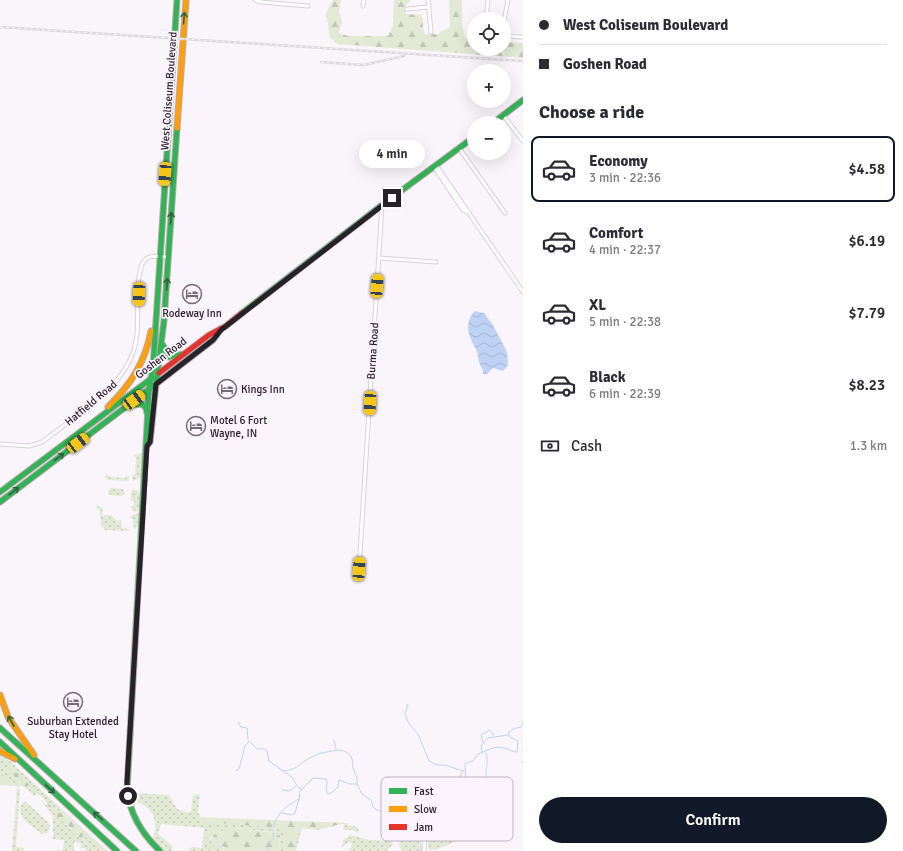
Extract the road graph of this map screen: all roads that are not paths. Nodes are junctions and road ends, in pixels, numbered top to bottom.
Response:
1 (177, 0) edge
2 (186, 0) edge
3 (255, 0) edge
4 (364, 0) edge
5 (428, 0) edge
6 (488, 0) edge
7 (508, 0) edge
8 (284, 2) edge
9 (308, 6) dead end
10 (363, 6) dead end
11 (429, 7) junction
12 (407, 9) dead end
13 (487, 12) edge
14 (506, 12) edge
15 (431, 32) dead end
16 (511, 36) edge
17 (523, 37) edge
18 (523, 100) edge
19 (503, 115) joint
20 (523, 141) edge
21 (467, 142) edge
22 (459, 148) junction
23 (435, 166) junction
24 (382, 205) junction
25 (505, 213) dead end
26 (159, 256) junction
27 (168, 257) junction
28 (379, 258) junction
29 (436, 262) dead end
30 (523, 291) edge
31 (156, 305) junction
32 (221, 330) junction
33 (162, 337) junction
34 (184, 354) junction
35 (159, 373) junction
36 (152, 378) junction
37 (156, 384) junction
38 (149, 389) junction
39 (128, 405) junction
40 (148, 413) junction
41 (90, 424) junction
42 (0, 444) edge
43 (147, 446) junction
44 (0, 491) edge
45 (0, 502) edge
46 (359, 569) dead end
47 (0, 695) edge
48 (0, 728) edge
49 (0, 742) edge
50 (0, 751) edge
51 (22, 763) junction
52 (41, 765) junction
53 (425, 841) edge
54 (117, 851) edge
55 (136, 851) edge
56 (160, 851) edge
57 (424, 851) edge

1 - 26 main road, West Coliseum Boulevard
27 -> 2 main road, West Coliseum Boulevard
3 - 8 street
4 - 10 street
5 - 11 street
6 - 13 street
7 - 14 street
8 - 9 street
11 - 12 street
11 - 15 street
16 - 17 street
18 - 19 main road
19 - 20 street
21 - 22 main road, Goshen Road
22 - 23 main road, Goshen Road
22 - 25 street
23 - 24 main road, Goshen Road
23 - 30 street
24 - 28 street, Burma Road
24 - 32 main road, Goshen Road
26 - 27 street
26 - 31 main road, West Coliseum Boulevard
26 - 42 street, Hatfield Road
33 -> 27 main road, West Coliseum Boulevard
28 - 29 street
28 - 46 street, Burma Road
31 - 36 main road, West Coliseum Boulevard
31 - 41 main road
32 - 34 main road, Goshen Road
32 - 37 main road, Goshen Road
33 - 34 main road
33 - 35 main road, West Coliseum Boulevard
34 - 35 main road, Goshen Road
35 - 36 main road, Goshen Road
35 - 37 main road, West Coliseum Boulevard
36 - 38 main road, West Coliseum Boulevard
36 - 41 main road, Goshen Road
37 - 38 main road, Goshen Road
37 - 43 main road, West Coliseum Boulevard
38 - 39 main road, Goshen Road
38 - 40 main road, West Coliseum Boulevard
39 - 40 main road
45 -> 39 main road, Goshen Road
40 - 43 main road, West Coliseum Boulevard
41 - 44 main road, Goshen Road
43 - 56 main road, West Coliseum Boulevard
52 -> 47 main road
48 - 52 main road
49 - 51 main road
50 - 51 main road
51 -> 54 main road
55 -> 52 main road
53 - 57 street

